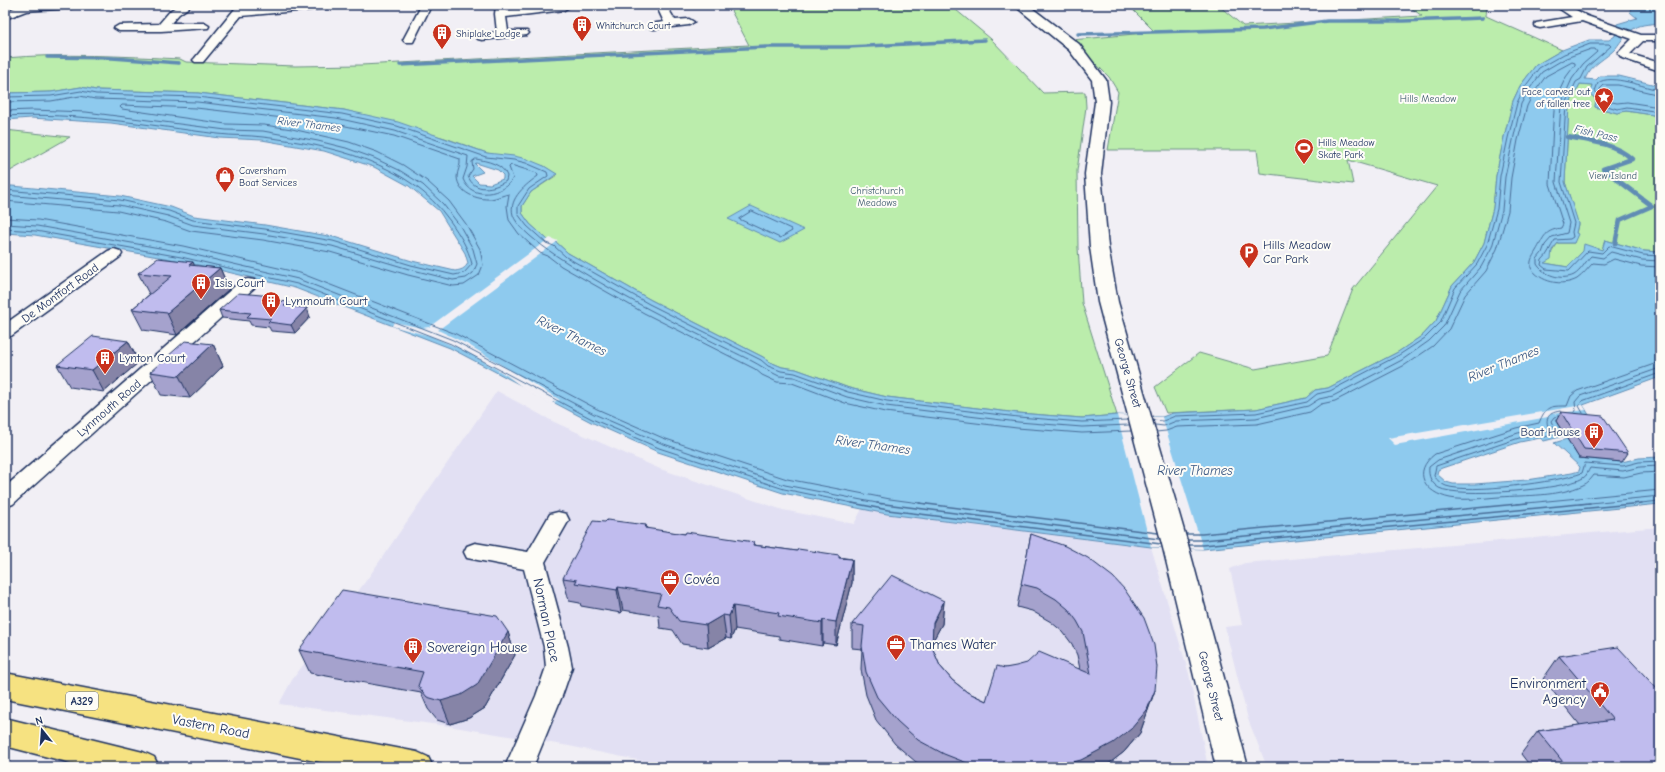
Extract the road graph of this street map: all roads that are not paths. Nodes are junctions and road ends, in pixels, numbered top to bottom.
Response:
1 (72, 5) edge
2 (186, 5) edge
3 (330, 5) edge
4 (423, 5) edge
5 (661, 5) edge
6 (1020, 5) edge
7 (1559, 5) edge
8 (25, 6) edge
9 (564, 7) dead end
10 (240, 9) edge
11 (501, 9) edge
12 (5, 16) edge
13 (1583, 18) junction
14 (689, 22) dead end
15 (671, 24) junction
16 (1540, 25) dead end
17 (204, 26) dead end
18 (654, 26) dead end
19 (119, 28) dead end
20 (161, 28) junction
21 (522, 33) dead end
22 (503, 34) junction
23 (407, 37) dead end
24 (482, 37) dead end
25 (1636, 37) junction
26 (1660, 38) edge
27 (229, 43) dead end
28 (212, 44) junction
29 (199, 60) dead end
30 (1660, 67) edge
31 (114, 254) dead end
32 (248, 284) dead end
33 (5, 332) edge
34 (5, 499) edge
35 (558, 520) dead end
36 (476, 552) dead end
37 (534, 562) junction
38 (5, 686) edge
39 (5, 732) edge
40 (144, 767) edge
41 (417, 767) edge
42 (519, 767) edge
43 (1232, 767) edge

1 - 8 street
2 - 20 street
3 - 10 street
4 - 23 street
5 - 15 street
6 - 43 main road, George Street
7 - 13 street
8 - 12 street
9 - 11 street
10 - 28 street
11 - 22 street
13 - 16 street
13 - 25 street
14 - 15 street
15 - 18 street
17 - 20 street
19 - 20 street
21 - 22 street
22 - 24 street
25 - 26 street
25 - 30 street
27 - 28 street
28 - 29 street
31 - 33 street, De Montfort Road
32 - 34 street, Lynmouth Road
35 - 37 street, Norman Place
36 - 37 street, Norman Place
37 - 42 street, Norman Place
38 - 41 main road, Vastern Road / A329
39 - 40 main road

